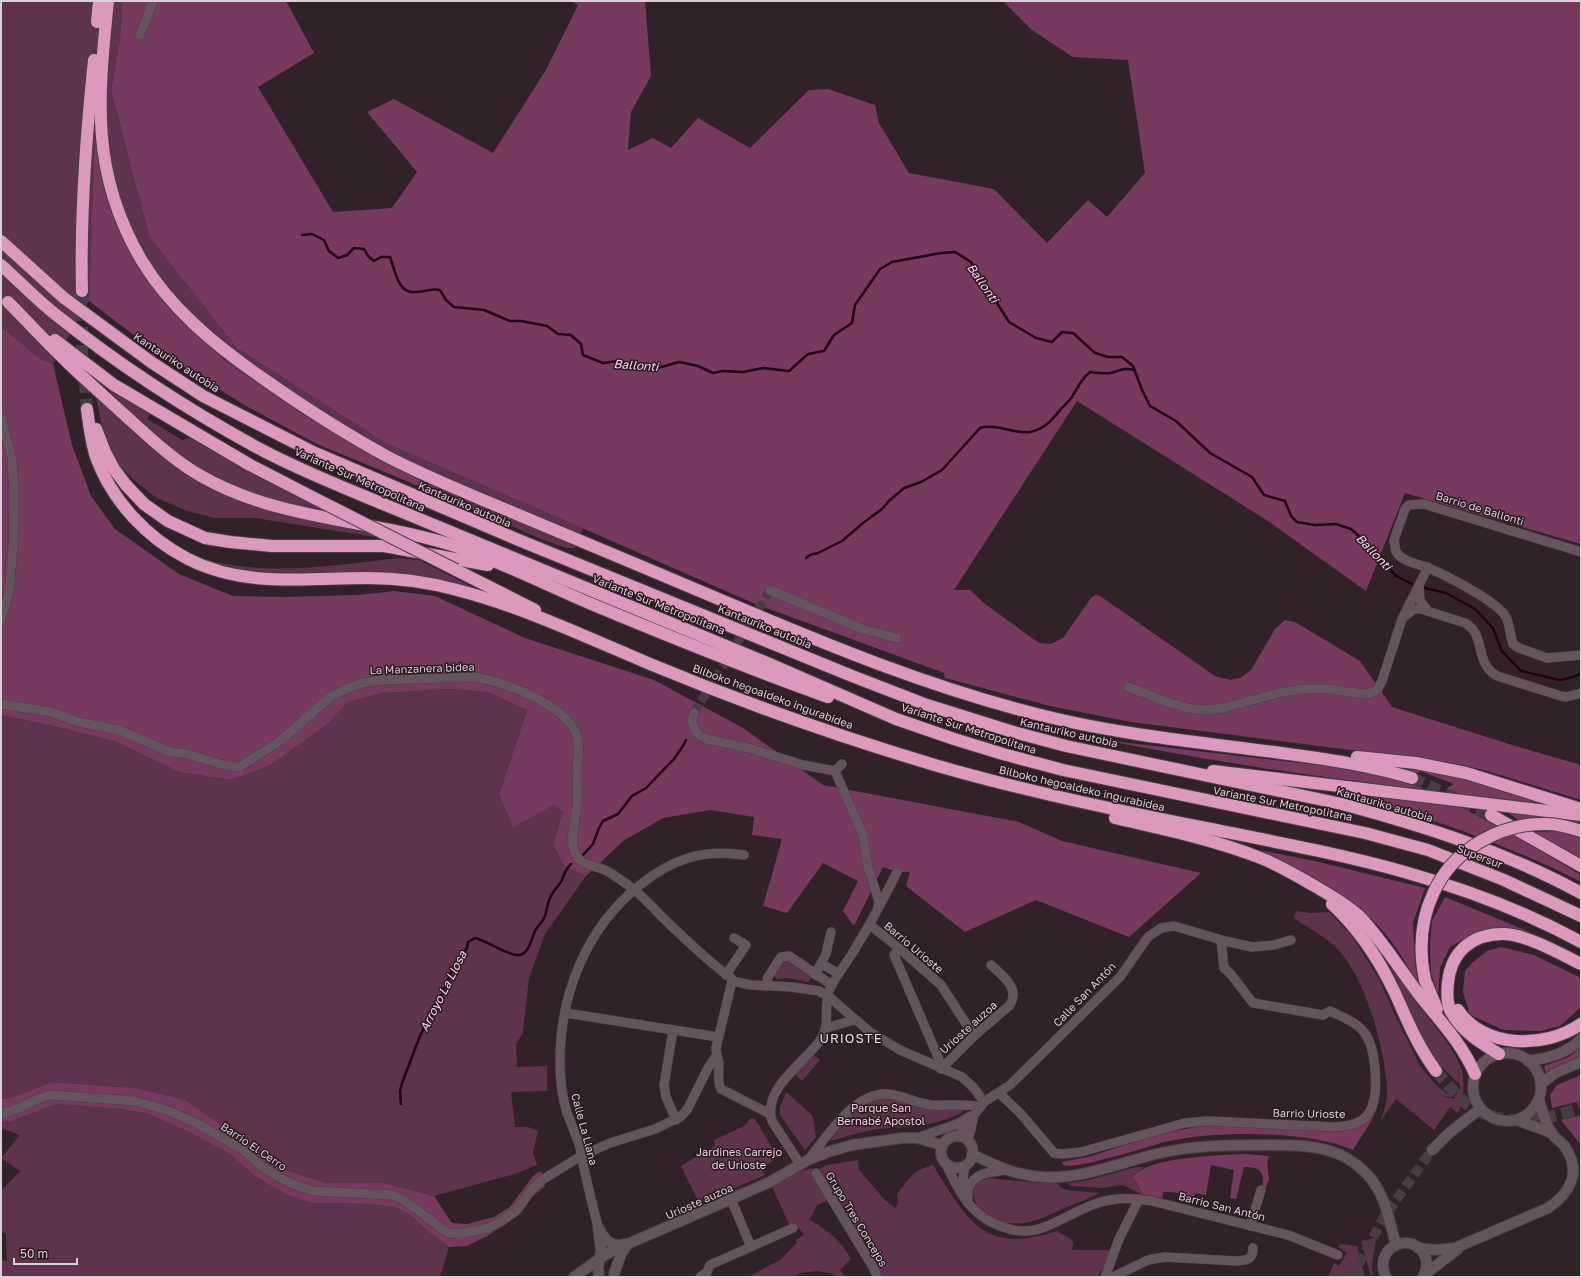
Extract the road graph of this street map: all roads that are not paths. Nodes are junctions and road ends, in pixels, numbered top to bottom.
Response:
1 (99, 1) edge
2 (108, 1) edge
3 (153, 1) edge
4 (140, 35) dead end
5 (1, 242) edge
6 (1, 265) edge
7 (82, 291) tunnel mouth
8 (5, 298) edge
9 (1, 418) edge
10 (1581, 552) edge
11 (1428, 568) junction
12 (1419, 585) junction
13 (770, 590) dead end
14 (561, 591) junction
15 (1427, 610) junction
16 (1402, 619) junction
17 (1, 620) edge
18 (583, 634) junction
19 (897, 638) dead end
20 (1581, 655) edge
21 (1128, 687) dead end
22 (1581, 693) edge
23 (1, 704) edge
24 (694, 713) tunnel mouth
25 (896, 719) junction
26 (1250, 749) junction
27 (842, 764) dead end
28 (835, 771) junction
29 (1191, 772) junction
30 (1412, 778) tunnel mouth
31 (1088, 804) junction
32 (1581, 809) edge
33 (1491, 815) tunnel mouth
34 (1581, 815) edge
35 (1581, 831) edge
36 (1365, 833) joint
37 (744, 854) dead end
38 (1581, 866) edge
39 (897, 872) dead end
40 (1311, 884) junction
41 (634, 890) junction
42 (1581, 893) edge
43 (877, 910) junction
44 (1581, 916) edge
45 (870, 925) junction
46 (832, 932) dead end
47 (734, 938) dead end
48 (1221, 940) junction
49 (1291, 940) dead end
50 (1581, 942) edge
51 (899, 948) junction
52 (822, 964) junction
53 (1581, 964) edge
54 (991, 965) dead end
55 (839, 974) junction
56 (814, 975) junction
57 (729, 978) junction
58 (832, 985) junction
59 (766, 986) junction
60 (1447, 987) junction
61 (819, 991) junction
62 (828, 996) junction
63 (566, 1013) junction
64 (854, 1020) junction
65 (1581, 1024) edge
66 (826, 1028) junction
67 (673, 1030) junction
68 (974, 1036) junction
69 (718, 1037) junction
70 (1454, 1038) junction
71 (1581, 1039) edge
72 (1499, 1054) junction
73 (716, 1056) junction
74 (1528, 1061) junction
75 (1581, 1062) edge
76 (941, 1069) junction
77 (1436, 1071) tunnel mouth
78 (1475, 1074) junction
79 (1541, 1084) junction
80 (999, 1093) junction
81 (1539, 1099) junction
82 (979, 1107) junction
83 (1480, 1109) junction
84 (1, 1114) edge
85 (770, 1114) junction
86 (676, 1120) junction
87 (1517, 1120) junction
88 (1552, 1133) junction
89 (958, 1136) junction
90 (917, 1138) junction
91 (968, 1141) junction
92 (942, 1145) junction
93 (1432, 1150) tunnel mouth
94 (972, 1154) junction
95 (581, 1156) junction
96 (804, 1162) junction
97 (946, 1164) junction
98 (966, 1165) junction
99 (1006, 1170) junction
100 (816, 1173) dead end
101 (1261, 1190) dead end
102 (1139, 1199) junction
103 (732, 1200) junction
104 (968, 1203) junction
105 (1250, 1226) junction
106 (598, 1227) junction
107 (793, 1228) dead end
108 (628, 1243) junction
109 (1466, 1243) junction
110 (1396, 1245) junction
111 (751, 1247) junction
112 (1253, 1248) dead end
113 (1418, 1248) junction
114 (599, 1253) junction
115 (1338, 1255) dead end
116 (614, 1276) edge
117 (1424, 1276) edge
118 (574, 1277) edge
119 (579, 1277) edge
120 (595, 1277) edge
121 (599, 1277) edge
122 (700, 1277) edge
123 (877, 1277) edge
124 (1105, 1277) edge
125 (1114, 1277) edge
126 (1386, 1277) edge

1 - 7 highway
2 - 26 highway
3 - 4 street
5 - 29 highway, Kantauriko autobia
6 - 25 highway, Variante Sur Metropolitana
8 - 14 highway
8 - 18 highway, bridge
9 - 17 street
10 - 11 street, Barrio de Ballonti
11 - 12 street
11 - 20 street, Barrio de Ballonti
12 - 15 street
12 - 16 street
13 - 19 street
14 - 18 highway
14 - 25 highway
15 - 16 street
15 - 22 street
16 - 21 street
18 - 31 highway, Bilboko hegoaldeko ingurabidea
23 - 41 street, La Manzanera bidea
24 - 28 street
25 - 36 highway, Variante Sur Metropolitana
26 - 30 highway
26 - 32 highway
27 - 28 street
28 - 43 street
29 - 34 highway
29 - 42 highway, Kantauriko autobia
31 - 40 highway
31 - 50 highway, Bilboko hegoaldeko ingurabidea
33 - 38 highway
35 - 70 highway, bridge
36 - 44 highway, Supersur
37 - 41 street, Calle La Llana
39 - 43 street
40 - 70 highway
40 - 77 highway
41 - 57 street, La Manzanera bidea
41 - 63 street, Calle La Llana
43 - 45 street
45 - 51 street, Barrio Urioste
45 - 55 street, Barrio Urioste
46 - 52 street
47 - 57 street
48 - 49 street, Calle San Antón
48 - 80 street, Calle San Antón
48 - 80 street, Barrio Urioste
51 - 68 street, Barrio Urioste
51 - 76 street, Urioste auzoa
52 - 55 street
52 - 56 street
53 - 60 highway
54 - 68 street, Urioste auzoa
55 - 58 street, Barrio Urioste
56 - 58 street
56 - 59 street
57 - 59 street
57 - 69 street
58 - 61 street
58 - 62 street
59 - 61 street
60 - 65 highway
60 - 72 highway
61 - 62 street
62 - 64 street
62 - 66 street
63 - 67 street
63 - 95 street, Calle La Llana
64 - 66 street
64 - 76 street, Urioste auzoa
66 - 85 street
67 - 69 street
67 - 86 street
68 - 76 street, Urioste auzoa
69 - 73 street
70 - 78 highway
71 - 74 street
72 - 74 street
72 - 78 street
73 - 85 street
73 - 86 street
74 - 79 street
75 - 79 street
76 - 82 street, Urioste auzoa
78 - 83 street
79 - 81 street
80 - 82 street, Calle San Antón
81 - 87 street
81 - 88 street
82 - 89 street
82 - 90 street, Urioste auzoa
82 - 91 street
82 - 96 street, Urioste auzoa
83 - 87 street
83 - 93 street
84 - 95 street, Barrio El Cerro
85 - 96 street
86 - 95 street
87 - 88 street
88 - 109 street
89 - 91 street
89 - 92 street
90 - 92 street, Urioste auzoa
90 - 96 street, Urioste auzoa
91 - 94 street
92 - 97 street
94 - 98 street
94 - 99 street
95 - 106 street, Calle La Llana
96 - 103 street, Urioste auzoa
97 - 98 street
97 - 104 street, Barrio San Antón
98 - 104 street
99 - 104 street
99 - 110 street
100 - 123 street, Grupo Tres Concejos
101 - 105 street
102 - 104 street, Barrio San Antón
102 - 105 street, Barrio San Antón
102 - 124 street
103 - 108 street, Urioste auzoa
103 - 111 street
105 - 115 street, Barrio San Antón
106 - 108 street
106 - 114 street
107 - 111 street
108 - 114 street, Urioste auzoa
108 - 116 street
109 - 113 street
109 - 117 street
110 - 113 street
110 - 126 street
111 - 122 street
112 - 125 street
113 - 117 street
114 - 116 street
114 - 118 street, Urioste auzoa
114 - 121 street
119 - 120 street

